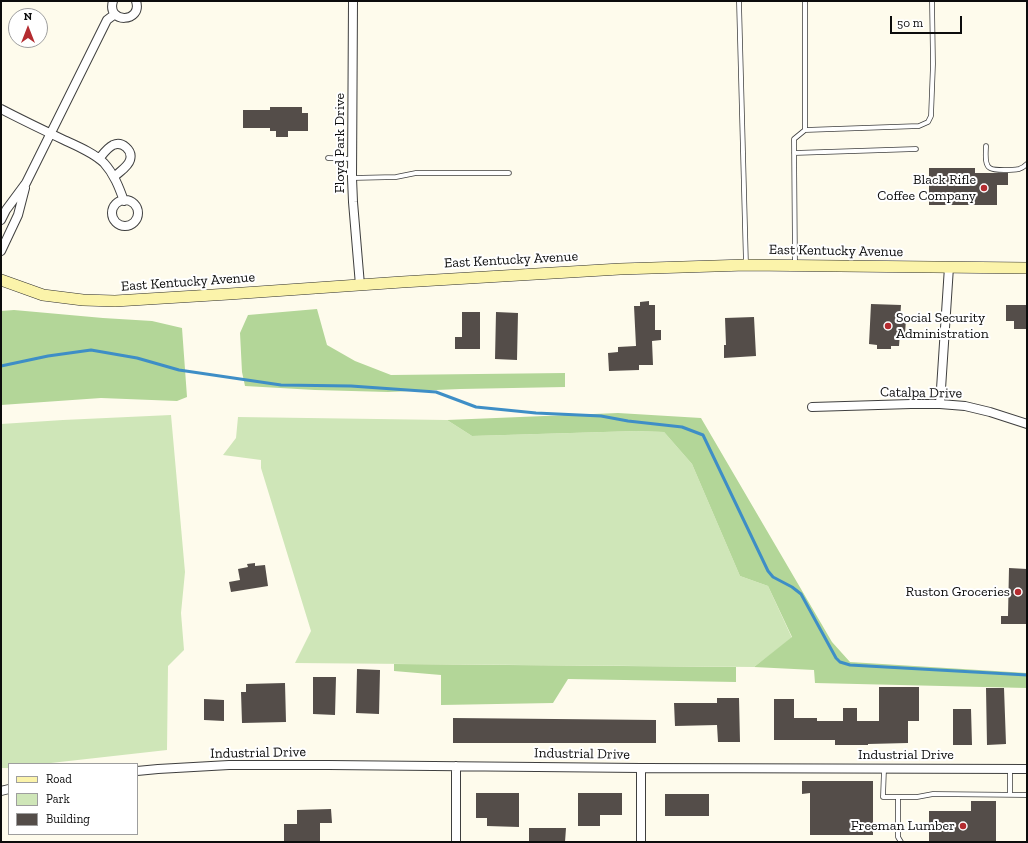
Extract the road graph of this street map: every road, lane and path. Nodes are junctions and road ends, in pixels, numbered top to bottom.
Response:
1 (113, 1) edge
2 (136, 1) edge
3 (353, 1) edge
4 (805, 1) edge
5 (932, 1) edge
6 (739, 2) edge
7 (115, 14) junction
8 (1, 109) edge
9 (805, 130) junction
10 (51, 133) junction
11 (986, 146) dead end
12 (916, 149) dead end
13 (794, 153) junction
14 (328, 158) dead end
15 (99, 159) junction
16 (352, 159) junction
17 (1027, 164) edge
18 (509, 173) dead end
19 (114, 176) junction
20 (352, 178) junction
21 (26, 183) junction
22 (124, 201) dead end
23 (1, 220) edge
24 (1, 251) edge
25 (746, 265) junction
26 (795, 266) junction
27 (949, 267) junction
28 (1027, 268) edge
29 (1, 280) edge
30 (360, 285) junction
31 (940, 404) junction
32 (812, 407) dead end
33 (1027, 424) edge
34 (456, 766) junction
35 (641, 768) junction
36 (884, 768) junction
37 (1010, 768) junction
38 (1027, 768) edge
39 (138, 771) edge
40 (1010, 794) junction
41 (1027, 795) edge
42 (898, 797) junction
43 (456, 842) edge
44 (641, 842) edge
45 (901, 842) edge

1 - 7 street
2 - 7 street
3 - 16 street, Floyd Park Drive
4 - 9 lane
5 - 9 lane
6 - 25 lane
7 - 10 street
8 - 10 street
9 - 13 lane
10 - 15 street
10 - 21 street
11 - 17 lane
12 - 13 lane
13 - 26 lane
14 - 16 lane
15 - 19 street
15 - 19 street
16 - 20 street, Floyd Park Drive
18 - 20 lane
19 - 22 street
20 - 30 street, Floyd Park Drive
21 - 23 street
21 - 24 street
25 - 26 street, East Kentucky Avenue
25 - 30 street, East Kentucky Avenue
26 - 27 street, East Kentucky Avenue
27 - 28 street, East Kentucky Avenue
27 - 31 street
29 - 30 street, East Kentucky Avenue
31 - 32 street, Catalpa Drive
31 - 33 street, Catalpa Drive
34 - 35 street, Industrial Drive
34 - 39 street, Industrial Drive
34 - 43 street
35 - 36 street, Industrial Drive
35 - 44 street
36 - 37 street, Industrial Drive
36 - 42 lane
37 - 38 street, Industrial Drive
37 - 40 lane
40 - 41 lane
40 - 42 lane
42 - 45 lane

